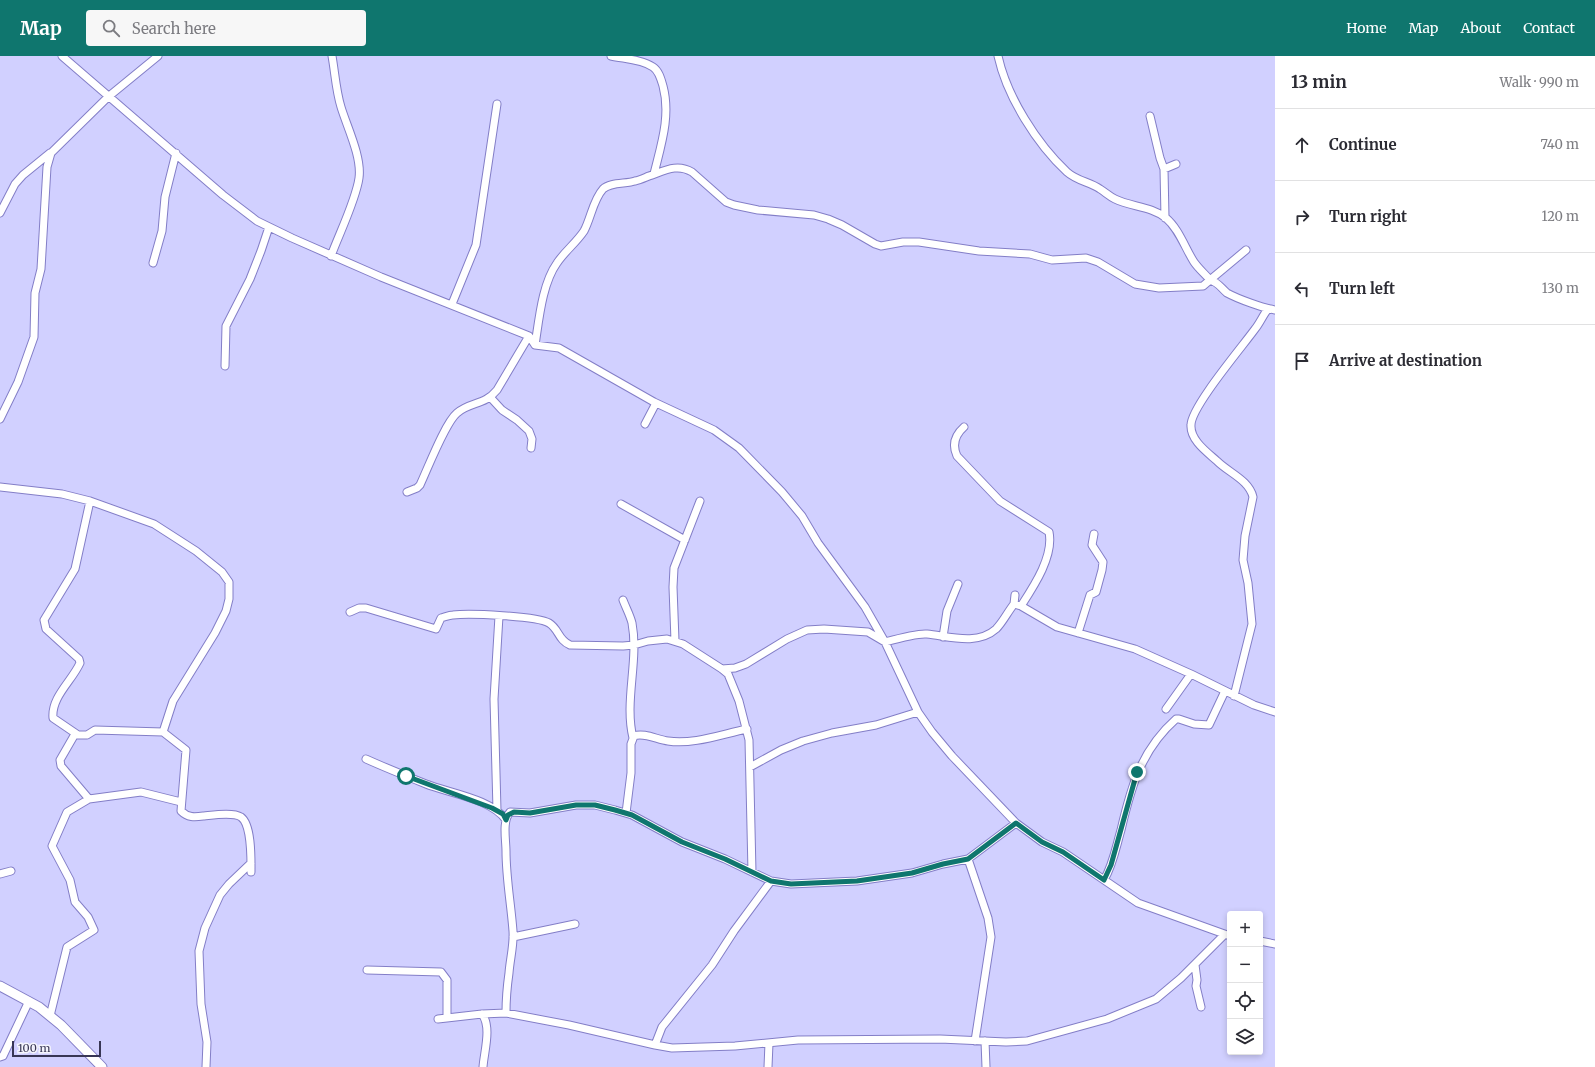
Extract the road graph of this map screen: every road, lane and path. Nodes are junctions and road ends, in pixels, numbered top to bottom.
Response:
1 (62, 56) edge
2 (158, 56) edge
3 (332, 56) edge
4 (611, 56) edge
5 (998, 56) edge
6 (108, 97) junction
7 (497, 104) dead end
8 (1150, 116) dead end
9 (51, 153) junction
10 (176, 153) junction
11 (1176, 164) dead end
12 (1164, 169) junction
13 (654, 174) junction
14 (0, 213) edge
15 (1165, 218) junction
16 (269, 227) junction
17 (1246, 250) dead end
18 (331, 256) junction
19 (153, 263) dead end
20 (1210, 280) junction
21 (452, 304) junction
22 (1272, 309) edge
23 (529, 336) junction
24 (535, 345) junction
25 (225, 366) dead end
26 (490, 397) junction
27 (656, 402) junction
28 (0, 419) edge
29 (645, 424) dead end
30 (964, 427) dead end
31 (531, 448) dead end
32 (0, 487) edge
33 (406, 492) dead end
34 (90, 501) junction
35 (700, 501) dead end
36 (621, 504) dead end
37 (1094, 534) dead end
38 (685, 540) junction
39 (958, 584) dead end
40 (1015, 595) dead end
41 (623, 600) dead end
42 (1018, 605) junction
43 (350, 612) dead end
44 (499, 616) junction
45 (1078, 633) junction
46 (943, 637) junction
47 (675, 641) junction
48 (885, 642) junction
49 (634, 645) junction
50 (722, 669) junction
51 (1192, 674) junction
52 (1225, 691) junction
53 (1234, 696) junction
54 (1166, 708) dead end
55 (918, 712) junction
56 (1275, 712) edge
57 (747, 729) junction
58 (163, 732) junction
59 (75, 734) junction
60 (633, 738) junction
61 (366, 759) dead end
62 (750, 767) junction
63 (89, 799) junction
64 (181, 802) junction
65 (497, 810) junction
66 (626, 813) junction
67 (506, 820) junction
68 (1016, 823) junction
69 (968, 859) junction
70 (251, 863) junction
71 (11, 871) dead end
72 (251, 872) dead end
73 (752, 872) junction
74 (0, 874) edge
75 (1104, 880) junction
76 (771, 881) junction
77 (575, 924) dead end
78 (1227, 935) edge
79 (513, 937) junction
80 (1263, 942) edge
81 (1275, 944) edge
82 (1195, 965) junction
83 (367, 970) dead end
84 (0, 986) edge
85 (28, 1001) junction
86 (1201, 1007) dead end
87 (506, 1013) junction
88 (482, 1014) junction
89 (50, 1016) junction
90 (447, 1018) junction
91 (438, 1019) dead end
92 (975, 1041) junction
93 (986, 1041) junction
94 (769, 1044) junction
95 (655, 1045) junction
96 (0, 1057) edge
97 (102, 1067) edge
98 (206, 1067) edge
99 (483, 1067) edge
100 (768, 1067) edge
101 (986, 1067) edge

1 - 6 street
2 - 6 street
3 - 18 street
4 - 13 street
5 - 15 street
6 - 9 street
6 - 10 street
7 - 21 street
8 - 12 street
9 - 14 street
9 - 28 street
10 - 16 street
10 - 19 street
11 - 12 street
12 - 15 street
13 - 20 street
13 - 24 street
15 - 20 street
16 - 18 street
16 - 25 street
17 - 20 street
18 - 21 street
20 - 22 street
21 - 23 street
22 - 53 street
23 - 24 street
23 - 26 street
24 - 27 street
26 - 31 street
26 - 33 street
27 - 29 street
27 - 48 street
30 - 42 street
32 - 34 street
34 - 58 street
34 - 59 street
35 - 38 street
36 - 38 street
37 - 45 street
38 - 47 street
39 - 46 street
40 - 42 street
41 - 49 street
42 - 45 street
42 - 46 street
43 - 44 street
44 - 49 street
44 - 65 street
45 - 51 street
46 - 48 street
47 - 49 street
47 - 50 street
48 - 50 street
48 - 55 street
49 - 60 street
50 - 57 street
51 - 52 street
51 - 54 street
52 - 53 street
52 - 75 street
53 - 56 street
55 - 62 street
55 - 68 street
57 - 60 street
57 - 62 street
58 - 59 street
58 - 64 street
59 - 63 street
60 - 66 street
61 - 65 street
62 - 73 street
63 - 64 street
63 - 89 street
64 - 70 street
65 - 67 street
66 - 67 street
66 - 73 street
67 - 79 street
68 - 69 street
68 - 75 street
69 - 76 street
69 - 92 street
70 - 72 street
70 - 98 street
71 - 74 street
73 - 76 street
75 - 78 street
76 - 95 street
77 - 79 street
78 - 82 street
79 - 87 street
80 - 81 street
82 - 86 street
82 - 93 street
83 - 90 street
84 - 85 street
85 - 89 street
85 - 96 street
87 - 88 street
87 - 95 street
88 - 90 street
88 - 99 street
89 - 97 street
90 - 91 street
92 - 93 street
92 - 94 street
93 - 101 street
94 - 95 street
94 - 100 street

